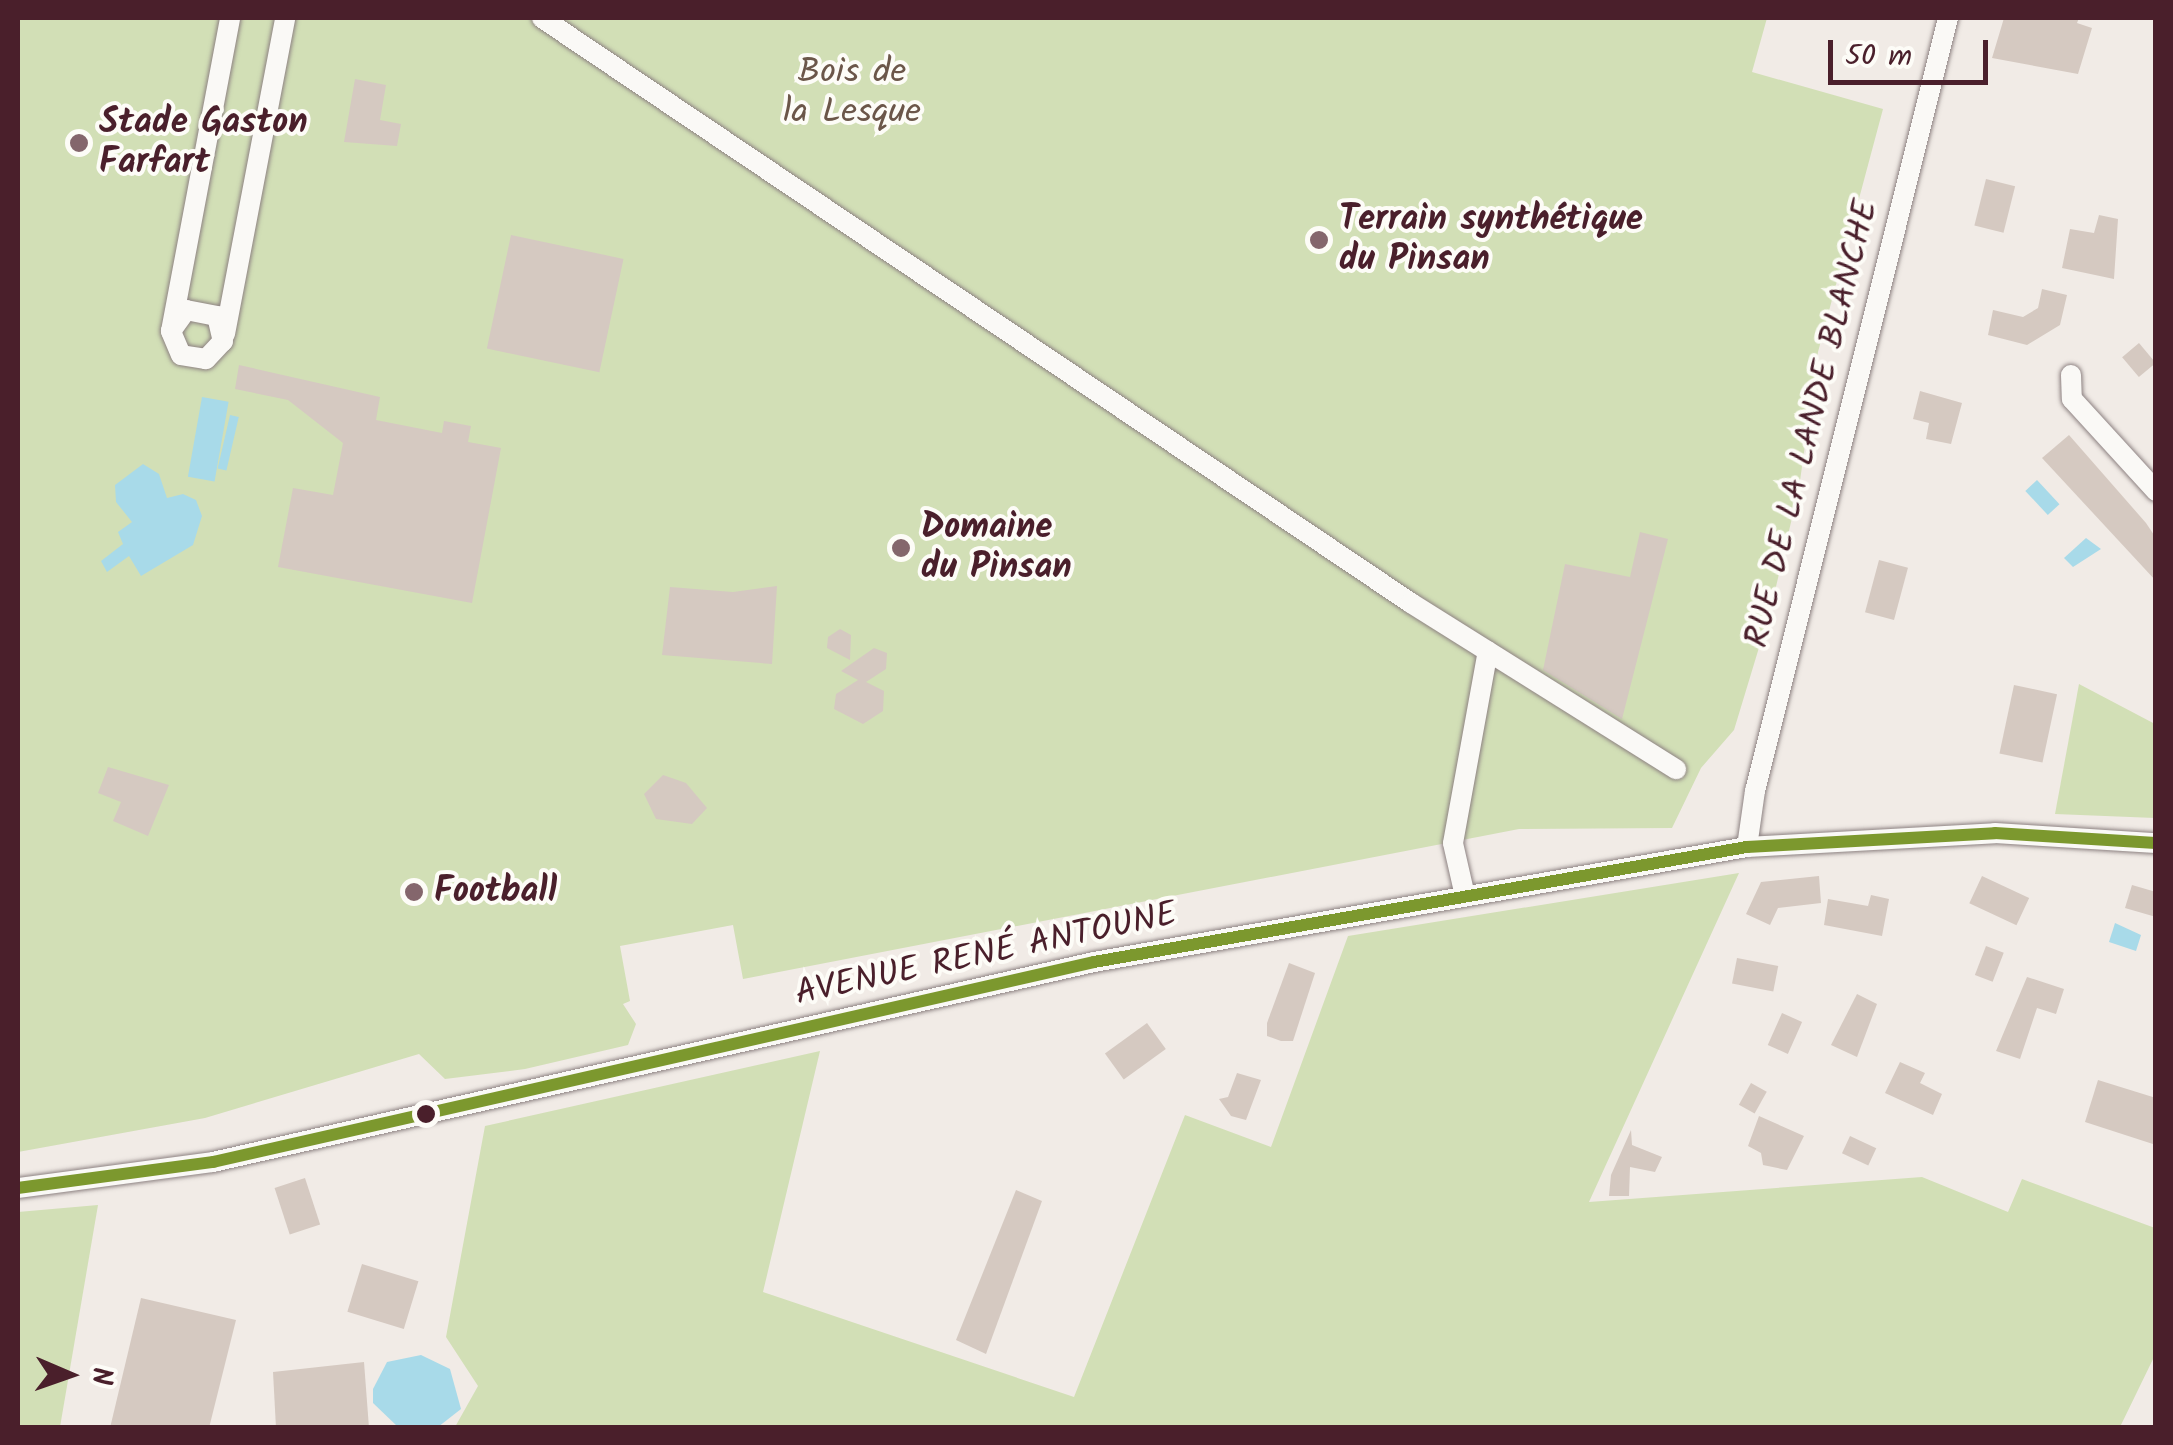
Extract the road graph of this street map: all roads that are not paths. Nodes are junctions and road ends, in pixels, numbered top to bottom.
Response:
1 (230, 18) edge
2 (285, 18) edge
3 (542, 18) edge
4 (1948, 18) edge
5 (172, 331) junction
6 (223, 341) junction
7 (2071, 375) dead end
8 (2156, 490) edge
9 (1488, 652) junction
10 (1676, 769) dead end
11 (2156, 843) edge
12 (1747, 847) junction
13 (1465, 896) junction
14 (18, 1188) edge

1 - 5 street
2 - 6 street
3 - 9 street
4 - 12 street, RUE DE LA LANDE BLANCHE
5 - 6 street
5 - 6 street
7 - 8 street
9 - 10 street
9 - 13 street
11 - 12 street, AVENUE RENÉ ANTOUNE
12 - 13 street, AVENUE RENÉ ANTOUNE
13 - 14 street, AVENUE RENÉ ANTOUNE

